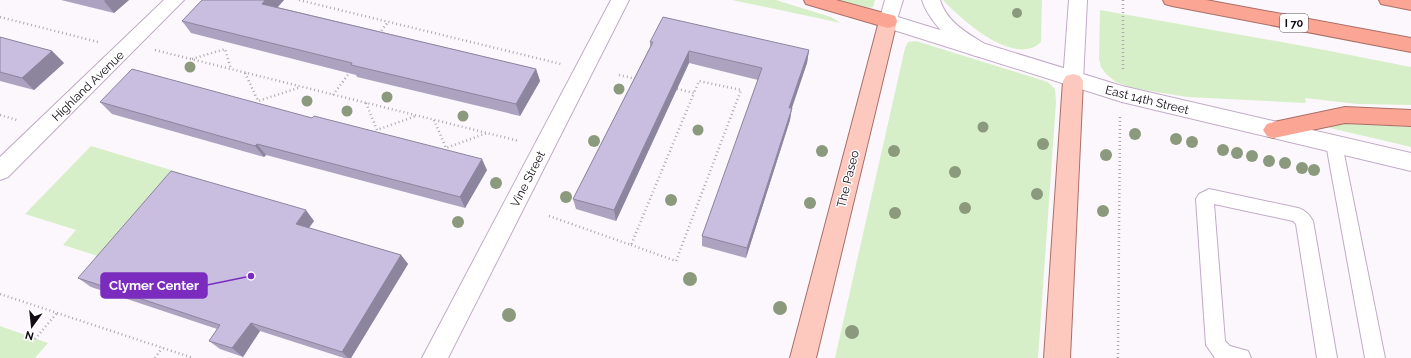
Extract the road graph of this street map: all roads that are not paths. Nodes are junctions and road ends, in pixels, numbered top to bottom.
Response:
1 (175, 0) edge
2 (620, 0) edge
3 (813, 0) edge
4 (894, 0) edge
5 (931, 0) edge
6 (1078, 0) edge
7 (1174, 0) edge
8 (1388, 0) edge
9 (1411, 4) edge
10 (888, 21) junction
11 (1411, 45) edge
12 (981, 51) junction
13 (1074, 80) junction
14 (1411, 118) edge
15 (1274, 130) junction
16 (1334, 144) junction
17 (1411, 162) edge
18 (0, 171) edge
19 (435, 358) edge
20 (803, 358) edge
21 (1057, 358) edge
22 (1240, 358) edge
23 (1327, 358) edge
24 (1375, 358) edge

1 - 18 street, Highland Avenue
2 - 19 street, Vine Street
3 - 10 highway
4 - 10 street, The Paseo
5 - 12 street
6 - 13 street
7 - 11 highway, I 70
8 - 9 highway
10 - 12 street, East 14th Street
10 - 20 main road, The Paseo
12 - 13 street, East 14th Street
13 - 15 street, East 14th Street
13 - 21 main road
14 - 15 highway
15 - 16 street, East 14th Street
16 - 17 street, East 14th Street
16 - 24 lane
22 - 23 lane

